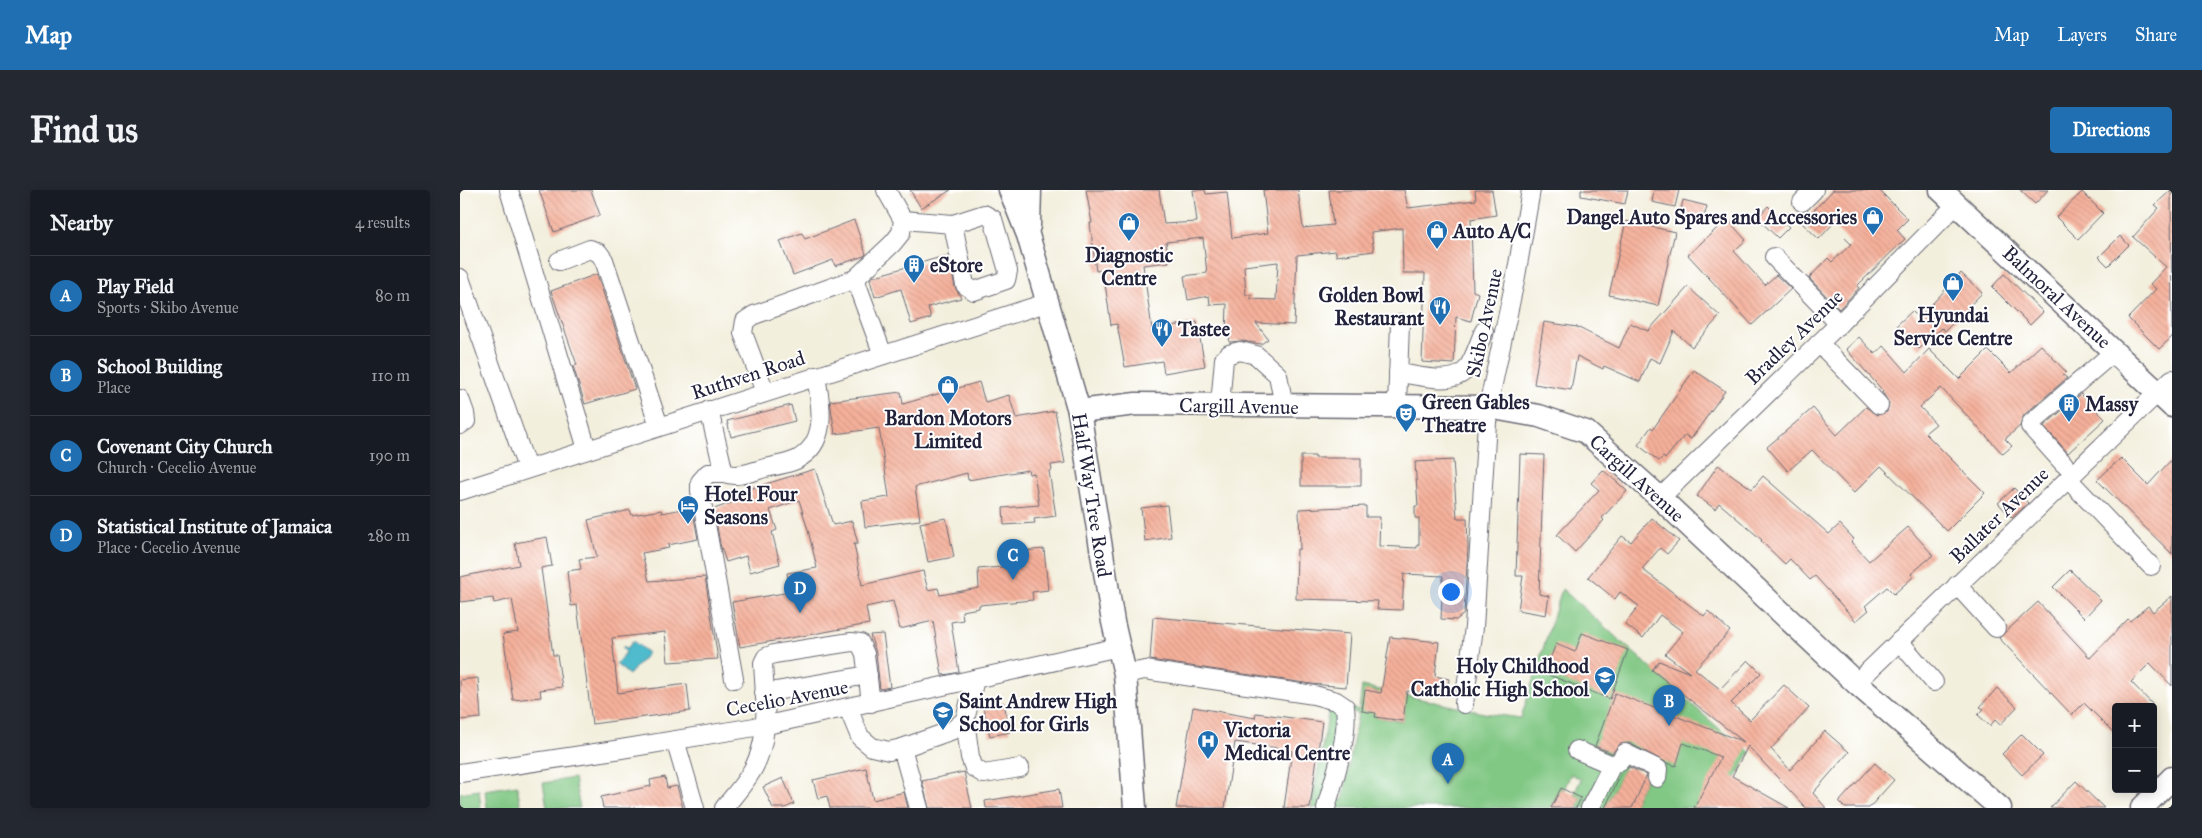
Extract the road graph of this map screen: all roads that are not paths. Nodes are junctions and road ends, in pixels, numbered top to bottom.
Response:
1 (509, 190) edge
2 (886, 190) edge
3 (1010, 190) edge
4 (1030, 190) edge
5 (1531, 190) edge
6 (1949, 198) edge
7 (903, 220) junction
8 (953, 224) dead end
9 (1028, 235) junction
10 (1774, 257) dead end
11 (559, 261) dead end
12 (460, 278) edge
13 (855, 279) junction
14 (1048, 302) junction
15 (1400, 323) dead end
16 (1839, 324) junction
17 (1484, 331) dead end
18 (1819, 343) junction
19 (2115, 351) junction
20 (883, 355) junction
21 (1398, 373) junction
22 (816, 376) junction
23 (765, 392) junction
24 (2167, 392) edge
25 (460, 399) edge
26 (1220, 406) junction
27 (1284, 406) junction
28 (1879, 406) dead end
29 (1397, 407) junction
30 (1488, 407) junction
31 (709, 410) junction
32 (1079, 411) junction
33 (460, 424) edge
34 (659, 426) junction
35 (587, 449) junction
36 (527, 468) junction
37 (2066, 471) junction
38 (724, 474) junction
39 (460, 490) edge
40 (1660, 498) junction
41 (2151, 566) dead end
42 (1957, 586) junction
43 (1996, 628) dead end
44 (1899, 641) junction
45 (1119, 647) junction
46 (1125, 674) junction
47 (868, 675) junction
48 (734, 679) dead end
49 (975, 679) junction
50 (1934, 682) dead end
51 (1856, 683) junction
52 (764, 693) junction
53 (871, 703) junction
54 (1464, 704) dead end
55 (848, 708) junction
56 (965, 720) junction
57 (767, 725) junction
58 (675, 740) junction
59 (902, 748) junction
60 (1577, 750) dead end
61 (1612, 764) junction
62 (1020, 768) dead end
63 (460, 773) edge
64 (1657, 778) dead end
65 (2172, 778) edge
66 (695, 808) edge
67 (724, 808) edge
68 (919, 808) edge
69 (1135, 808) edge
70 (1326, 808) edge
71 (1590, 808) edge
72 (2000, 808) edge
73 (2153, 808) edge

1 - 35 street
2 - 7 street
3 - 9 main road, Half Way Tree Road
4 - 9 main road
5 - 30 street, Skibo Avenue
6 - 16 street, Bradley Avenue
6 - 19 main road, Balmoral Avenue
7 - 8 street
7 - 13 street
9 - 14 main road, Half Way Tree Road
10 - 16 street
11 - 34 street
12 - 36 street
13 - 20 street
13 - 23 street
14 - 20 street, Ruthven Road
14 - 32 main road, Half Way Tree Road
15 - 21 street
16 - 18 street, Bradley Avenue
17 - 21 street
18 - 28 street
18 - 40 street, Bradley Avenue
19 - 24 main road, Balmoral Avenue
19 - 37 street
20 - 22 street, Ruthven Road
21 - 29 street
22 - 23 street, Ruthven Road
22 - 38 street
23 - 31 street, Ruthven Road
24 - 37 street, Ballater Avenue
25 - 33 street
26 - 27 main road, Cargill Avenue
26 - 27 street
26 - 32 main road, Cargill Avenue
27 - 29 main road, Cargill Avenue
29 - 30 main road, Cargill Avenue
30 - 40 main road, Cargill Avenue
30 - 54 street, Skibo Avenue
31 - 34 street, Ruthven Road
31 - 38 street
32 - 45 main road, Half Way Tree Road
34 - 35 street, Ruthven Road
35 - 36 street, Ruthven Road
36 - 39 street, Ruthven Road
37 - 41 street
37 - 42 street, Ballater Avenue
38 - 48 street
40 - 51 main road, Cargill Avenue
42 - 43 street
42 - 44 street, Ballater Avenue
44 - 50 street
44 - 51 street, Ballater Avenue
45 - 46 main road, Half Way Tree Road
45 - 49 street, Cecelio Avenue
46 - 69 main road, Half Way Tree Road
46 - 70 street
47 - 52 street
47 - 52 street
47 - 53 street
49 - 53 street, Cecelio Avenue
49 - 56 street
51 - 72 main road, Cargill Avenue
52 - 57 street
53 - 55 street, Cecelio Avenue
55 - 57 street, Cecelio Avenue
55 - 59 street
56 - 59 street
56 - 62 street
57 - 58 street, Cecelio Avenue
57 - 67 street
58 - 63 street, Cecelio Avenue
58 - 66 street
59 - 68 street
60 - 61 street
61 - 64 street
61 - 71 street
65 - 73 main road

